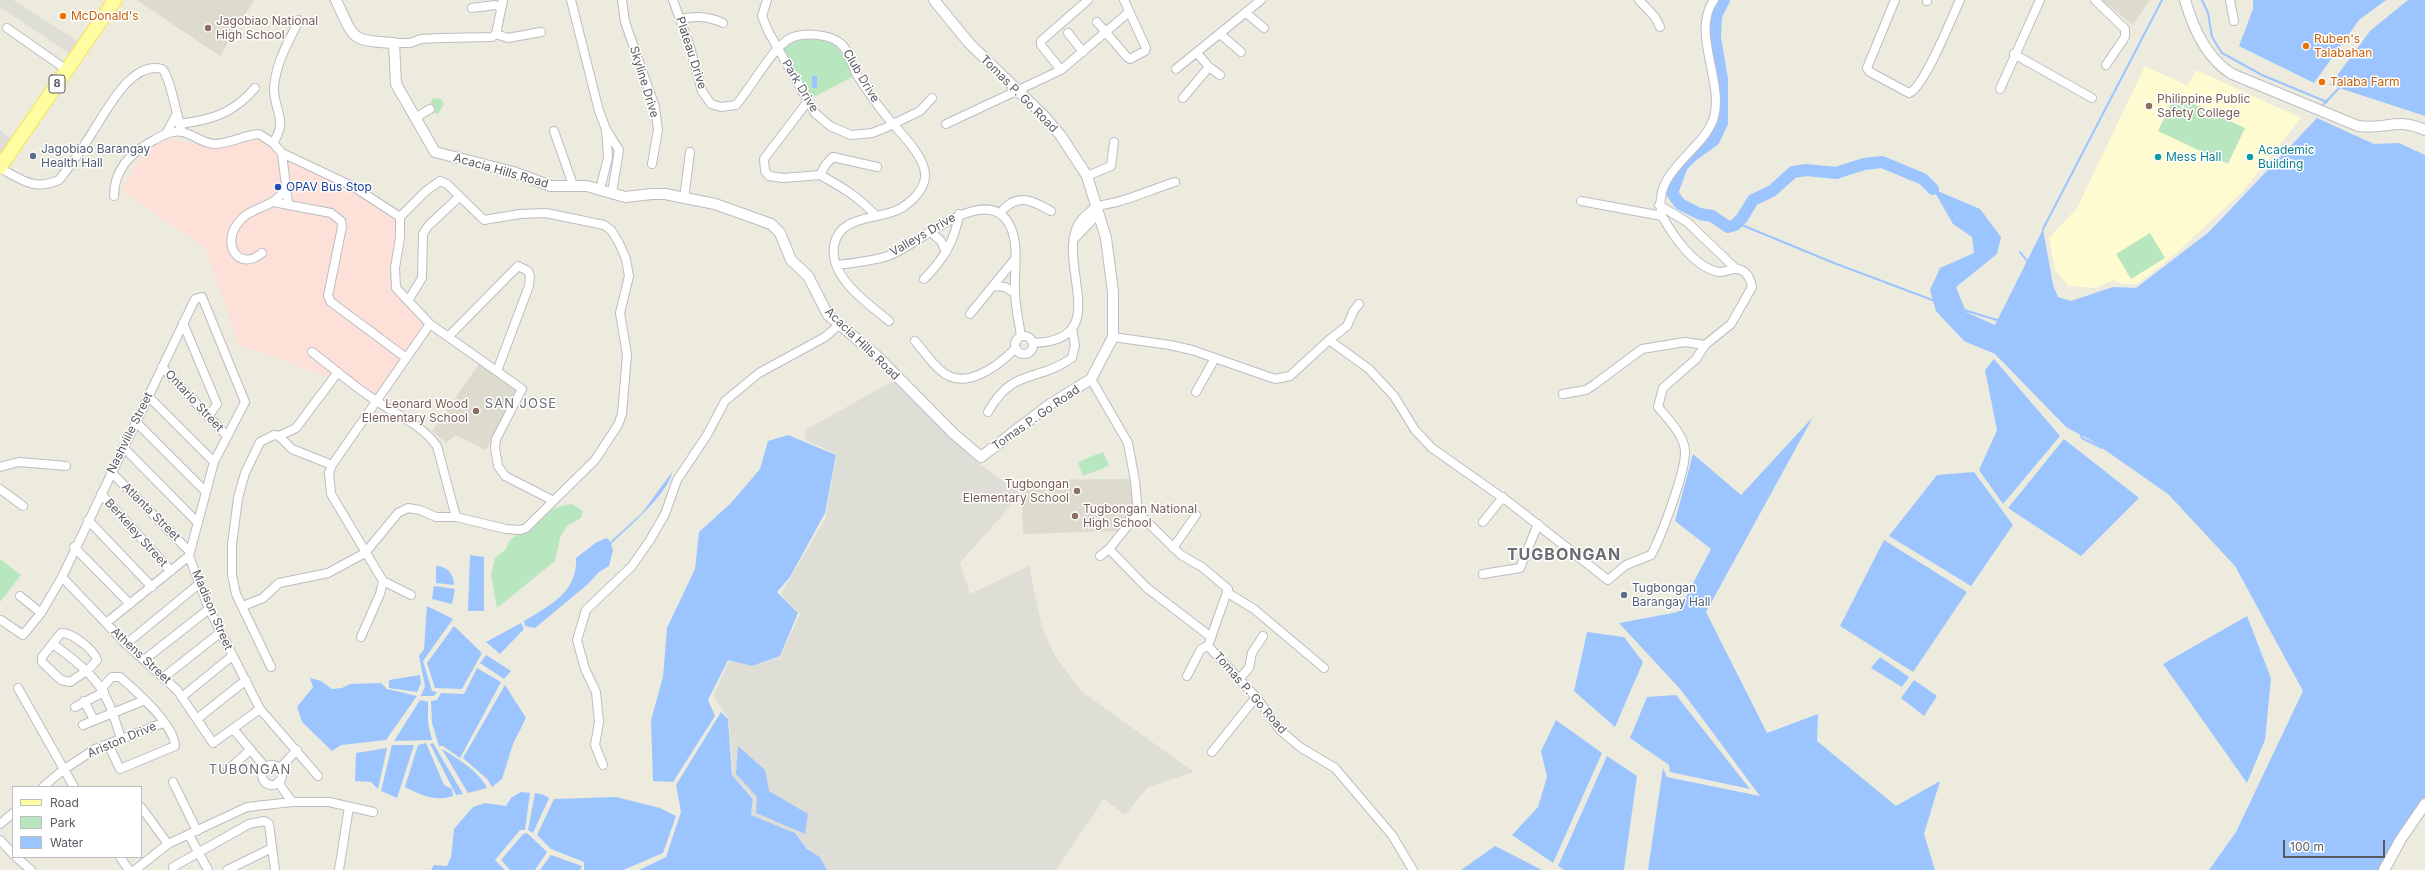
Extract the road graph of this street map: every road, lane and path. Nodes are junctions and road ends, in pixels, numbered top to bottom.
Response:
1 (114, 0) edge
2 (336, 0) edge
3 (572, 0) edge
4 (622, 0) edge
5 (673, 0) edge
6 (767, 0) edge
7 (934, 0) edge
8 (1088, 0) edge
9 (1124, 0) edge
10 (1261, 0) edge
11 (1639, 0) edge
12 (1714, 0) edge
13 (1895, 0) edge
14 (1960, 0) edge
15 (2040, 0) edge
16 (2095, 0) edge
17 (2185, 0) edge
18 (2230, 0) edge
19 (502, 4) edge
20 (472, 8) dead end
21 (1129, 12) junction
22 (1246, 13) junction
23 (680, 19) junction
24 (299, 20) dead end
25 (2234, 21) dead end
26 (1096, 22) dead end
27 (723, 23) dead end
28 (1660, 27) dead end
29 (7, 28) dead end
30 (1264, 28) dead end
31 (541, 32) dead end
32 (1106, 32) junction
33 (1068, 33) dead end
34 (496, 34) junction
35 (1220, 34) junction
36 (394, 43) junction
37 (778, 47) junction
38 (1083, 52) junction
39 (1240, 52) dead end
40 (1197, 53) junction
41 (2014, 54) junction
42 (2106, 65) dead end
43 (1208, 67) junction
44 (1176, 69) dead end
45 (67, 70) junction
46 (1061, 70) junction
47 (1220, 75) dead end
48 (255, 88) dead end
49 (2000, 89) dead end
50 (1017, 90) junction
51 (932, 98) dead end
52 (1183, 98) dead end
53 (2092, 98) dead end
54 (808, 101) junction
55 (430, 109) dead end
56 (176, 115) junction
57 (415, 118) junction
58 (893, 124) junction
59 (946, 124) dead end
60 (181, 128) junction
61 (606, 129) junction
62 (2425, 130) edge
63 (554, 131) dead end
64 (167, 132) junction
65 (1114, 142) dead end
66 (273, 144) junction
67 (690, 152) dead end
68 (282, 153) junction
69 (618, 157) junction
70 (608, 158) junction
71 (652, 164) dead end
72 (877, 167) dead end
73 (0, 168) edge
74 (820, 175) junction
75 (1087, 176) junction
76 (1175, 182) dead end
77 (573, 185) junction
78 (600, 189) junction
79 (285, 191) junction
80 (612, 192) junction
81 (114, 196) dead end
82 (459, 197) junction
83 (684, 199) junction
84 (1581, 201) dead end
85 (273, 202) junction
86 (288, 203) junction
87 (1660, 205) junction
88 (1051, 211) dead end
89 (1000, 213) junction
90 (1096, 213) junction
91 (959, 214) junction
92 (875, 216) junction
93 (1662, 216) junction
94 (400, 217) junction
95 (931, 232) junction
96 (946, 252) junction
97 (262, 253) dead end
98 (1014, 259) junction
99 (837, 265) junction
100 (1735, 268) junction
101 (924, 279) dead end
102 (994, 286) junction
103 (1014, 293) junction
104 (408, 301) junction
105 (1359, 304) dead end
106 (970, 314) dead end
107 (889, 321) dead end
108 (183, 323) junction
109 (430, 324) junction
110 (840, 324) junction
111 (1072, 329) junction
112 (1021, 336) junction
113 (1113, 337) junction
114 (448, 338) junction
115 (1329, 340) junction
116 (915, 341) dead end
117 (1033, 344) junction
118 (1705, 346) junction
119 (1016, 348) junction
120 (312, 352) dead end
121 (406, 357) junction
122 (1215, 358) junction
123 (162, 366) junction
124 (497, 371) junction
125 (338, 372) junction
126 (1091, 379) junction
127 (1196, 392) dead end
128 (1563, 394) dead end
129 (148, 396) junction
130 (375, 400) junction
131 (988, 412) dead end
132 (208, 417) junction
133 (136, 422) junction
134 (226, 435) junction
135 (279, 436) junction
136 (123, 447) junction
137 (981, 457) joint
138 (214, 462) junction
139 (332, 465) junction
140 (66, 466) dead end
141 (0, 467) edge
142 (111, 472) junction
143 (0, 489) edge
144 (204, 491) junction
145 (101, 494) junction
146 (1503, 497) junction
147 (552, 500) junction
148 (23, 506) dead end
149 (1138, 513) junction
150 (1196, 515) dead end
151 (456, 517) junction
152 (88, 520) junction
153 (1483, 522) dead end
154 (198, 523) junction
155 (1538, 524) junction
156 (74, 547) junction
157 (1173, 548) junction
158 (1109, 549) junction
159 (365, 553) junction
160 (190, 554) junction
161 (1100, 556) dead end
162 (171, 571) junction
163 (1483, 574) dead end
164 (62, 577) junction
165 (383, 581) junction
166 (199, 584) junction
167 (152, 587) junction
168 (1228, 593) junction
169 (411, 595) dead end
170 (20, 596) dead end
171 (130, 604) junction
172 (243, 606) junction
173 (209, 609) junction
174 (41, 613) junction
175 (1, 620) edge
176 (106, 623) junction
177 (221, 632) junction
178 (1263, 636) dead end
179 (361, 637) dead end
180 (1211, 637) junction
181 (52, 644) junction
182 (126, 644) junction
183 (1208, 646) junction
184 (232, 656) junction
185 (144, 660) junction
186 (271, 667) dead end
187 (1324, 668) dead end
188 (88, 670) junction
189 (1188, 676) dead end
190 (164, 677) junction
191 (1240, 678) junction
192 (246, 680) junction
193 (18, 688) dead end
194 (103, 690) junction
195 (183, 696) junction
196 (1256, 697) junction
197 (145, 700) junction
198 (84, 701) junction
199 (75, 707) dead end
200 (260, 709) junction
201 (113, 712) junction
202 (197, 719) junction
203 (94, 720) junction
204 (163, 723) junction
205 (83, 725) dead end
206 (234, 730) junction
207 (121, 739) junction
208 (108, 744) junction
209 (250, 750) junction
210 (297, 750) junction
211 (1212, 752) dead end
212 (603, 765) dead end
213 (266, 767) junction
214 (280, 768) junction
215 (63, 770) junction
216 (228, 770) dead end
217 (318, 776) dead end
218 (173, 782) dead end
219 (278, 782) junction
220 (44, 786) edge
221 (73, 786) edge
222 (292, 802) junction
223 (2425, 804) edge
224 (348, 807) junction
225 (142, 808) edge
226 (373, 812) dead end
227 (12, 813) edge
228 (0, 824) edge
229 (193, 833) junction
230 (0, 840) edge
231 (168, 844) junction
232 (272, 848) junction
233 (198, 851) junction
234 (12, 853) edge
235 (17, 858) edge
236 (121, 858) edge
237 (173, 867) dead end
238 (31, 870) edge
239 (129, 870) edge
240 (135, 870) edge
241 (208, 870) edge
242 (227, 870) edge
243 (275, 870) edge
244 (339, 870) edge
245 (1414, 870) edge
246 (2384, 870) edge

1 - 45 main road, 8
2 - 36 street
3 - 61 street
4 - 71 street, Skyline Drive
5 - 23 street, Plateau Drive
6 - 37 street, Park Drive
7 - 50 street, Tomas P. Go Road
8 - 46 street
9 - 21 street
10 - 22 street
11 - 28 street
12 - 87 street
13 - 14 street
15 - 41 street
16 - 42 street
17 - 62 street
18 - 25 street
19 - 20 street
19 - 34 street
21 - 32 street
21 - 32 street
22 - 30 street
22 - 35 street
23 - 27 street
23 - 37 street, Plateau Drive
24 - 66 street
26 - 32 street
29 - 45 street
31 - 34 street
32 - 38 street
33 - 38 street
34 - 36 street
35 - 39 street
35 - 40 street
36 - 57 street, Acacia Hills Road
37 - 54 street, Park Drive
37 - 58 street, Club Drive
38 - 46 street
40 - 43 street
40 - 44 street
41 - 49 street
41 - 53 street
43 - 47 street
43 - 52 street
45 - 73 main road, 8
46 - 50 street
48 - 60 street
50 - 59 street
50 - 75 street, Tomas P. Go Road
51 - 58 street, Park Drive
54 - 58 street, Park Drive
54 - 74 street
55 - 57 street
56 - 60 street
56 - 64 street
56 - 73 street
57 - 77 street, Acacia Hills Road
58 - 92 street, Club Drive
60 - 64 street
60 - 66 street
61 - 69 street
61 - 70 street
63 - 77 street
64 - 81 street
65 - 75 street
66 - 68 street
67 - 83 street
68 - 79 street
68 - 94 street
69 - 70 street
69 - 80 street
70 - 78 street
72 - 74 street
74 - 92 street
75 - 90 street, Tomas P. Go Road
76 - 90 street
77 - 78 street, Acacia Hills Road
78 - 80 street, Acacia Hills Road
79 - 85 street
79 - 86 street
80 - 83 street, Acacia Hills Road
82 - 94 street
82 - 104 street
82 - 147 street
83 - 110 street, Acacia Hills Road
84 - 93 street
85 - 86 street
85 - 97 street
86 - 121 street
87 - 93 street
87 - 100 street
88 - 89 street
89 - 91 street, Valleys Drive
89 - 98 street
90 - 111 street
90 - 113 street, Tomas P. Go Road
91 - 95 street, Valleys Drive
91 - 96 street
92 - 99 street, Club Drive
93 - 100 street
94 - 104 street
95 - 96 street
95 - 99 street, Valleys Drive
96 - 101 street
98 - 102 street
98 - 103 street
99 - 107 street
100 - 118 street
102 - 103 street
102 - 106 street
103 - 112 street
104 - 109 street
105 - 115 street
108 - 123 street, Nashville Street
108 - 132 street
108 - 134 street, Nashville Street
109 - 114 street
109 - 121 street
110 - 137 street, Acacia Hills Road
110 - 212 street
111 - 117 street
111 - 131 street
112 - 117 street
112 - 119 street
113 - 122 street
113 - 126 street, Tomas P. Go Road
114 - 124 street
114 - 124 street
115 - 122 street
115 - 146 street
116 - 119 street
117 - 119 street
118 - 128 street
118 - 155 street
120 - 125 street
121 - 130 street
122 - 127 street
123 - 129 street, Nashville Street
123 - 132 street, Ontario Street
124 - 147 street
125 - 130 street
125 - 135 street
126 - 137 street, Tomas P. Go Road
126 - 149 street, Tomas P. Go Road
129 - 133 street, Nashville Street
129 - 138 street
130 - 139 street
130 - 151 street
132 - 134 street, Ontario Street
133 - 136 street, Nashville Street
133 - 144 street
134 - 138 street
135 - 139 street
135 - 172 street
136 - 142 street, Nashville Street
136 - 154 street
138 - 144 street
139 - 159 street
140 - 141 street
142 - 145 street, Nashville Street
142 - 160 street, Atlanta Street
143 - 148 street
144 - 154 street
145 - 152 street, Nashville Street
145 - 162 street, Berkeley Street
146 - 153 street
146 - 155 street
147 - 151 street
149 - 157 street
149 - 158 street
150 - 157 street
151 - 159 street
152 - 156 street, Nashville Street
152 - 167 street
154 - 160 street
155 - 163 street
156 - 164 street, Nashville Street
156 - 171 street
157 - 168 street
158 - 161 street
158 - 180 street
159 - 165 street
159 - 172 street
160 - 162 street
160 - 166 street, Madison Street
162 - 167 street
164 - 174 street, Nashville Street
164 - 176 street, Athens Street
165 - 169 street
165 - 179 street
166 - 173 street, Madison Street
166 - 182 street
167 - 171 street
168 - 180 street, Tomas P. Go Road
168 - 187 street
170 - 174 street
171 - 176 street
172 - 186 street
173 - 177 street, Madison Street
173 - 185 street
174 - 175 street, Nashville Street
176 - 182 street, Athens Street
177 - 184 street, Madison Street
177 - 190 street
178 - 191 street
180 - 183 street, Tomas P. Go Road
181 - 188 street
181 - 188 street
181 - 188 street
182 - 185 street, Athens Street
183 - 189 street
183 - 191 street, Tomas P. Go Road
184 - 192 street, Madison Street
184 - 195 street
185 - 190 street, Athens Street
188 - 194 street
190 - 195 street, Athens Street
191 - 196 street, Tomas P. Go Road
192 - 200 street, Madison Street
192 - 202 street
193 - 215 street
194 - 197 street
194 - 198 street
194 - 201 street
195 - 202 street, Athens Street
196 - 211 street
196 - 245 street, Tomas P. Go Road
197 - 201 street
197 - 204 street
198 - 199 street
198 - 203 street
200 - 206 street
200 - 210 street, Madison Street
201 - 203 street
201 - 207 street
202 - 206 street, Athens Street
203 - 205 street
204 - 207 street, Ariston Drive
204 - 208 street
206 - 209 street
207 - 208 street, Ariston Drive
208 - 215 street, Ariston Drive
209 - 213 street
209 - 216 street
210 - 214 street
210 - 217 street, Madison Street
213 - 214 street
213 - 219 street
214 - 219 street
215 - 220 street, Ariston Drive
215 - 221 street
218 - 229 street
219 - 222 street
222 - 224 street
222 - 229 street
223 - 246 street
224 - 226 street
224 - 244 street
225 - 231 street
227 - 228 street
229 - 231 street
229 - 233 street
230 - 234 street
231 - 240 street
232 - 233 street
232 - 242 street
232 - 243 street
233 - 237 street
233 - 241 street
235 - 238 street
236 - 239 street

